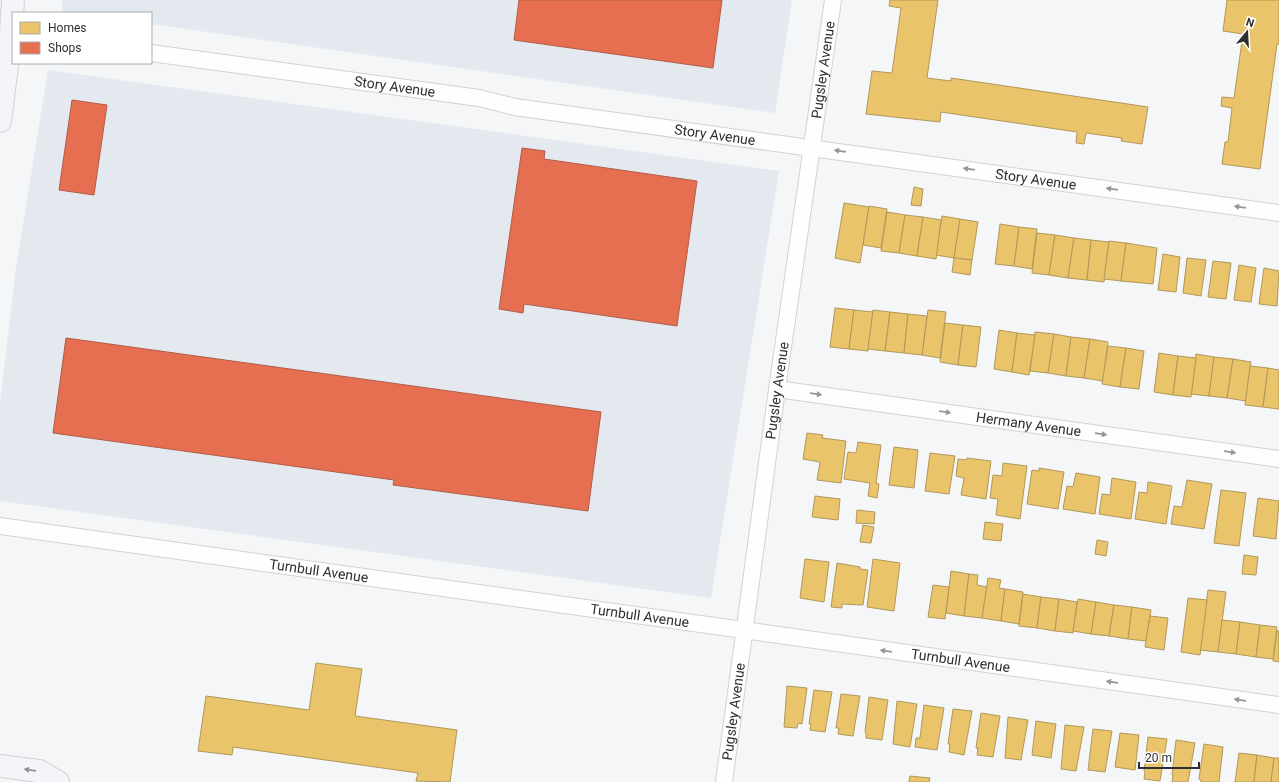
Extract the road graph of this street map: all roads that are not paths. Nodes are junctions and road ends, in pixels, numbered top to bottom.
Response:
1 (13, 0) edge
2 (833, 0) edge
3 (8, 33) edge
4 (152, 53) edge
5 (0, 121) edge
6 (813, 148) junction
7 (1279, 213) edge
8 (777, 389) junction
9 (1279, 459) edge
10 (0, 526) edge
11 (745, 631) junction
12 (1279, 705) edge
13 (0, 766) edge
14 (58, 782) edge
15 (724, 782) edge

1 - 3 main road
2 - 6 street, Pugsley Avenue
3 - 5 main road
4 - 6 street, Story Avenue
7 -> 6 street, Story Avenue
6 - 8 street, Pugsley Avenue
8 -> 9 street, Hermany Avenue
8 - 11 street, Pugsley Avenue
10 - 11 street, Turnbull Avenue
12 -> 11 street, Turnbull Avenue
11 - 15 street, Pugsley Avenue
14 -> 13 main road

